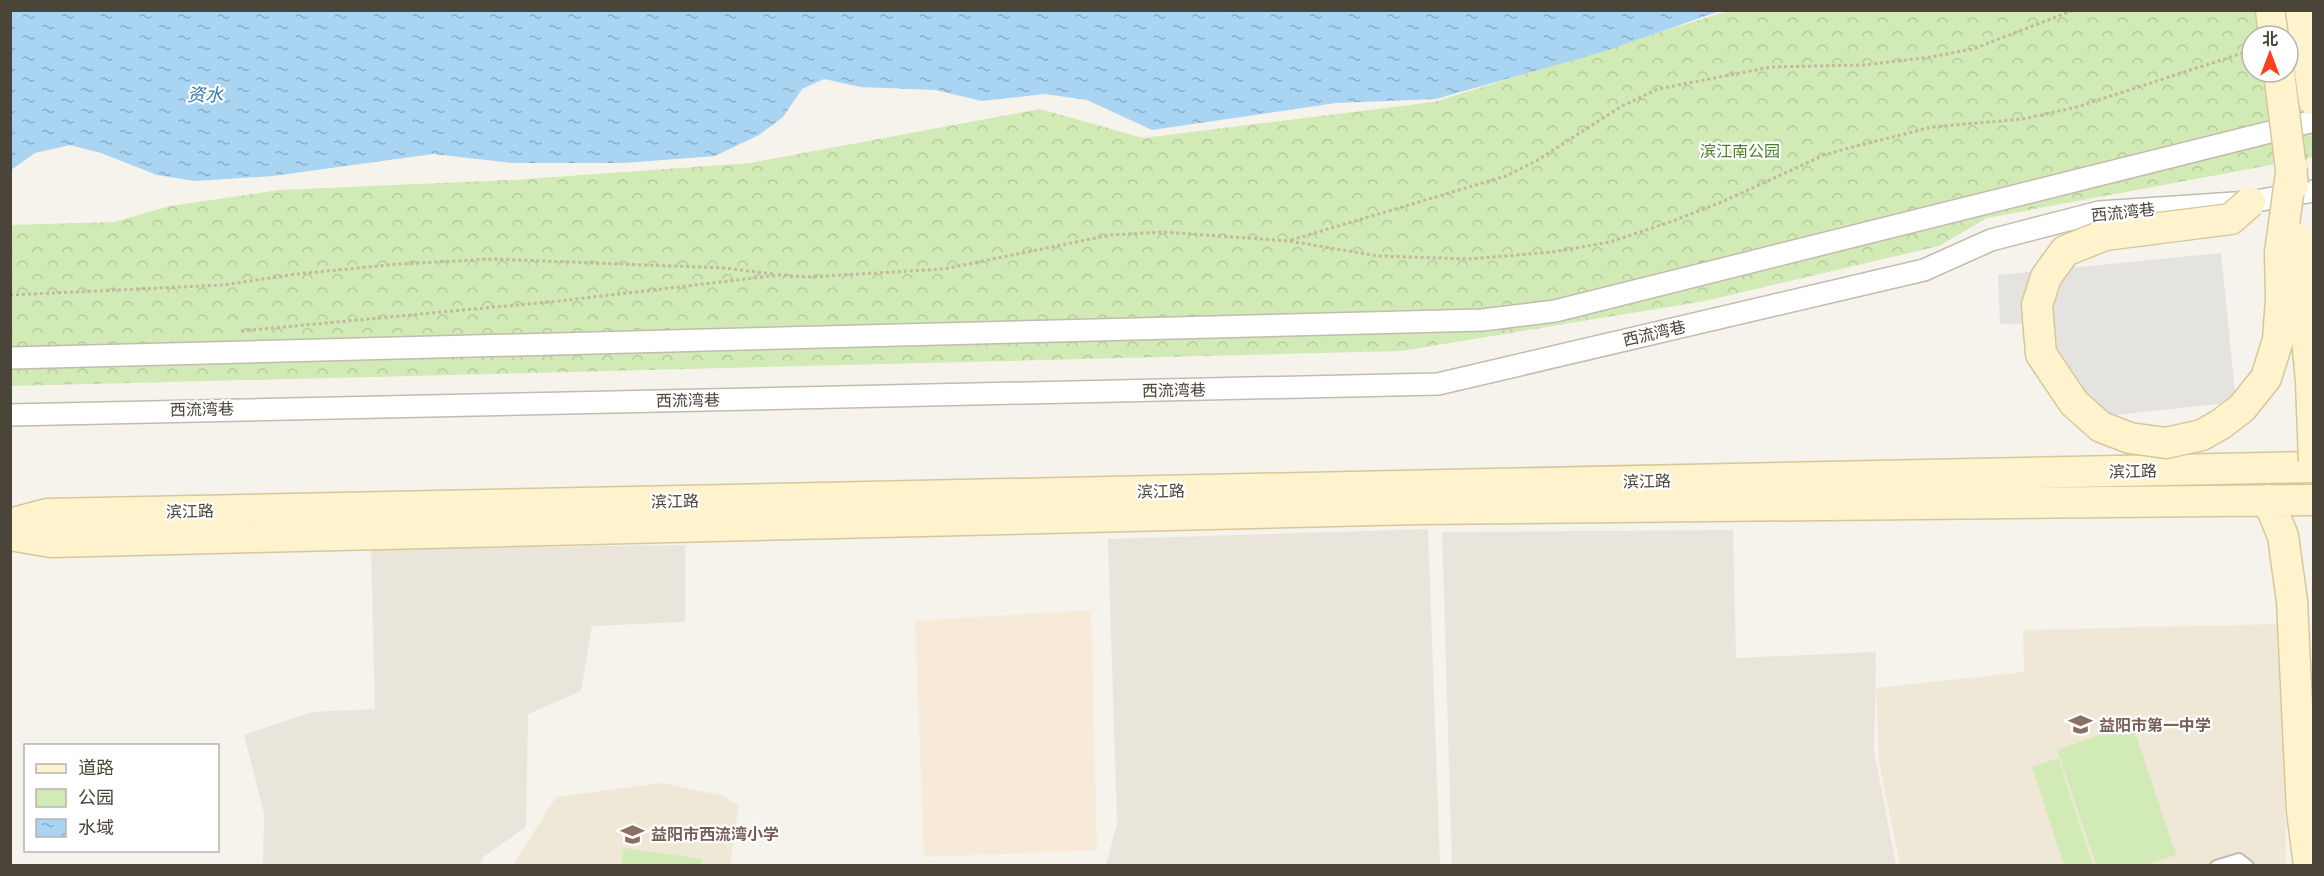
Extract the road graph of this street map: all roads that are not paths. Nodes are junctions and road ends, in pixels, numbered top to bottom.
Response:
1 (2301, 10) edge
2 (2281, 84) edge
3 (2313, 100) edge
4 (2313, 121) edge
5 (2292, 166) junction
6 (2313, 191) edge
7 (2250, 202) junction
8 (10, 358) edge
9 (10, 415) edge
10 (2313, 461) edge
11 (2313, 467) edge
12 (2268, 500) junction
13 (2313, 500) edge
14 (10, 524) edge
15 (10, 535) edge
16 (2313, 565) edge
17 (2292, 601) junction
18 (2217, 866) edge
19 (2248, 866) edge
20 (2309, 866) edge

1 - 3 main road, bridge
2 - 5 main road, bridge
4 - 8 street
5 - 7 main road, bridge
5 - 10 main road, bridge
6 - 7 street, 西流湾巷
7 - 9 street, 西流湾巷
11 - 14 main road, 滨江路
12 - 13 main road, 滨江路
12 - 15 main road, 滨江路
12 - 17 main road
16 - 17 main road
17 - 20 main road
18 - 19 lane

